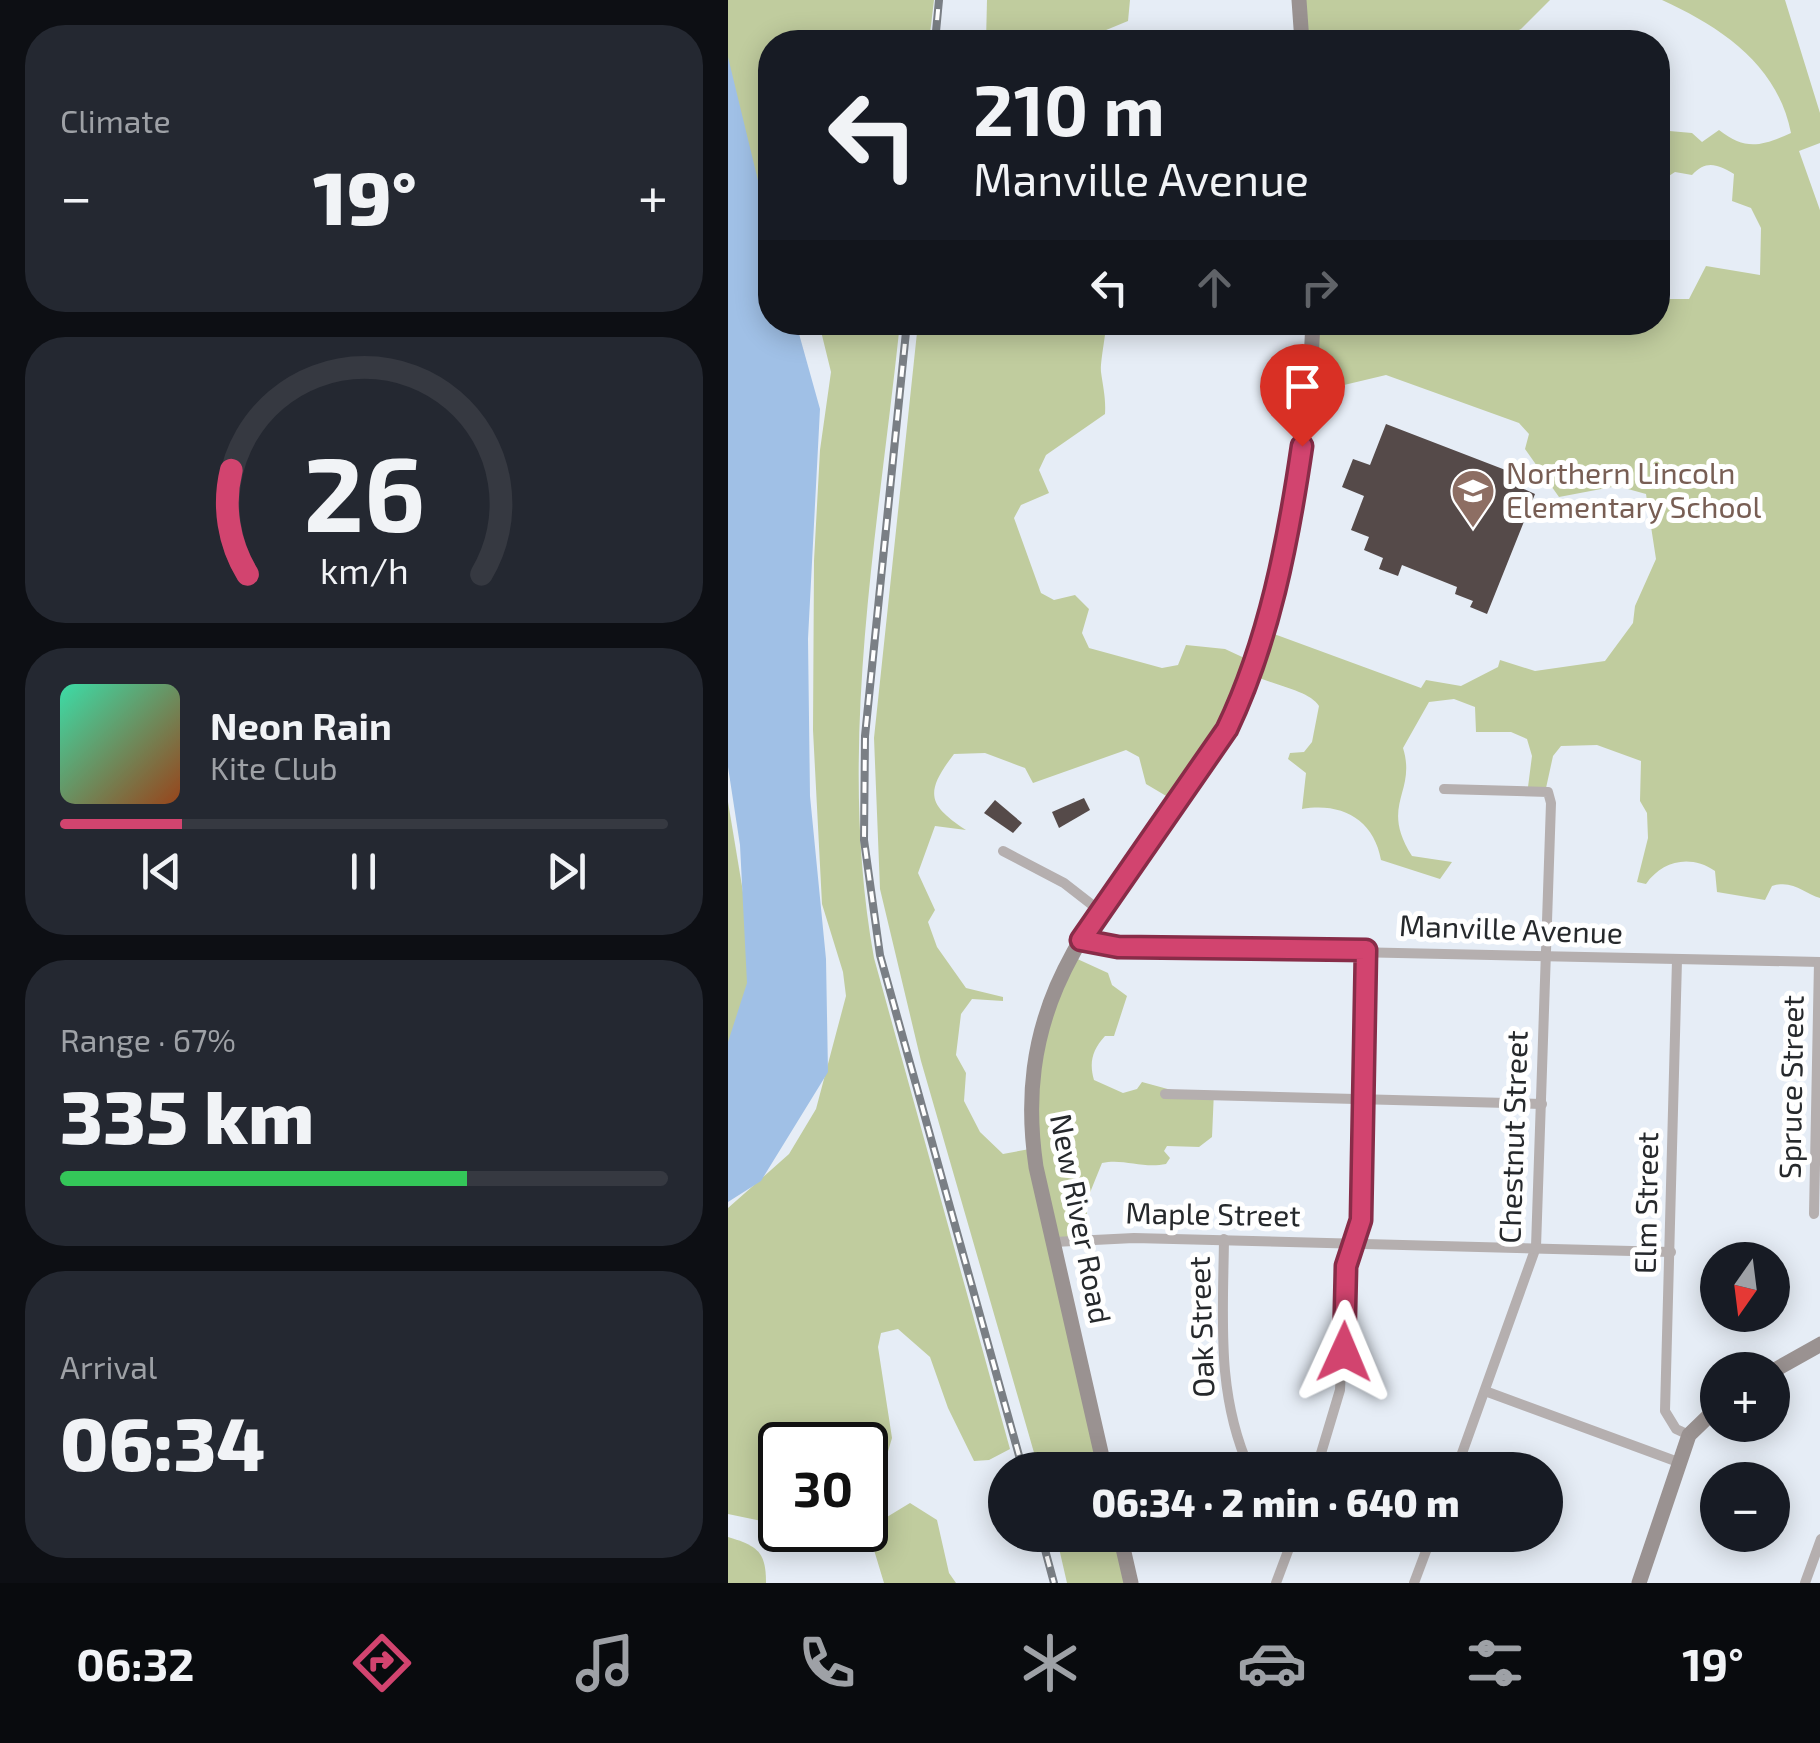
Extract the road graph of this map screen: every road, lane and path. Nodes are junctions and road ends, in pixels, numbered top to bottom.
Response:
1 (1299, 0) edge
2 (1301, 30) edge
3 (1312, 335) edge
4 (1444, 789) dead end
5 (1002, 852) dead end
6 (1100, 910) junction
7 (1081, 940) junction
8 (1366, 950) junction
9 (1545, 956) junction
10 (1677, 960) junction
11 (1820, 962) edge
12 (1165, 1094) dead end
13 (1363, 1099) junction
14 (1542, 1104) junction
15 (1814, 1214) dead end
16 (1224, 1239) junction
17 (1054, 1242) junction
18 (1354, 1242) junction
19 (1536, 1247) junction
20 (1671, 1252) junction
21 (1820, 1344) edge
22 (1790, 1361) edge
23 (1484, 1391) junction
24 (1700, 1424) edge
25 (1689, 1434) junction
26 (1101, 1452) edge
27 (1242, 1452) edge
28 (1321, 1452) edge
29 (1462, 1452) edge
30 (1678, 1462) junction
31 (1820, 1538) edge
32 (1124, 1552) edge
33 (1288, 1552) edge
34 (1426, 1552) edge
35 (1642, 1582) edge
36 (1131, 1583) edge
37 (1276, 1583) edge
38 (1414, 1583) edge
39 (1805, 1583) edge

1 - 2 street
3 - 6 street, New River Road
4 - 9 street, Chestnut Street
5 - 6 street
6 - 7 street, New River Road
7 - 8 street, Manville Avenue
7 - 17 street, New River Road
8 - 9 street, Manville Avenue
8 - 13 street
9 - 10 street, Manville Avenue
9 - 14 street, Chestnut Street
10 - 11 street, Manville Avenue
10 - 20 street, Elm Street
11 - 15 street, Spruce Street
12 - 13 street
13 - 14 street
13 - 18 street
14 - 19 street, Chestnut Street
16 - 17 street, Maple Street
16 - 18 street, Maple Street
16 - 27 street, Oak Street
17 - 26 street, New River Road
18 - 19 street, Maple Street
18 - 28 street
19 - 20 street, Maple Street
19 - 23 street, Chestnut Street
20 - 25 street, Elm Street
21 - 22 street
23 - 29 street, Chestnut Street
23 - 30 street
24 - 25 street
25 - 30 street
30 - 35 street
31 - 39 street
32 - 36 street
33 - 37 street
34 - 38 street

